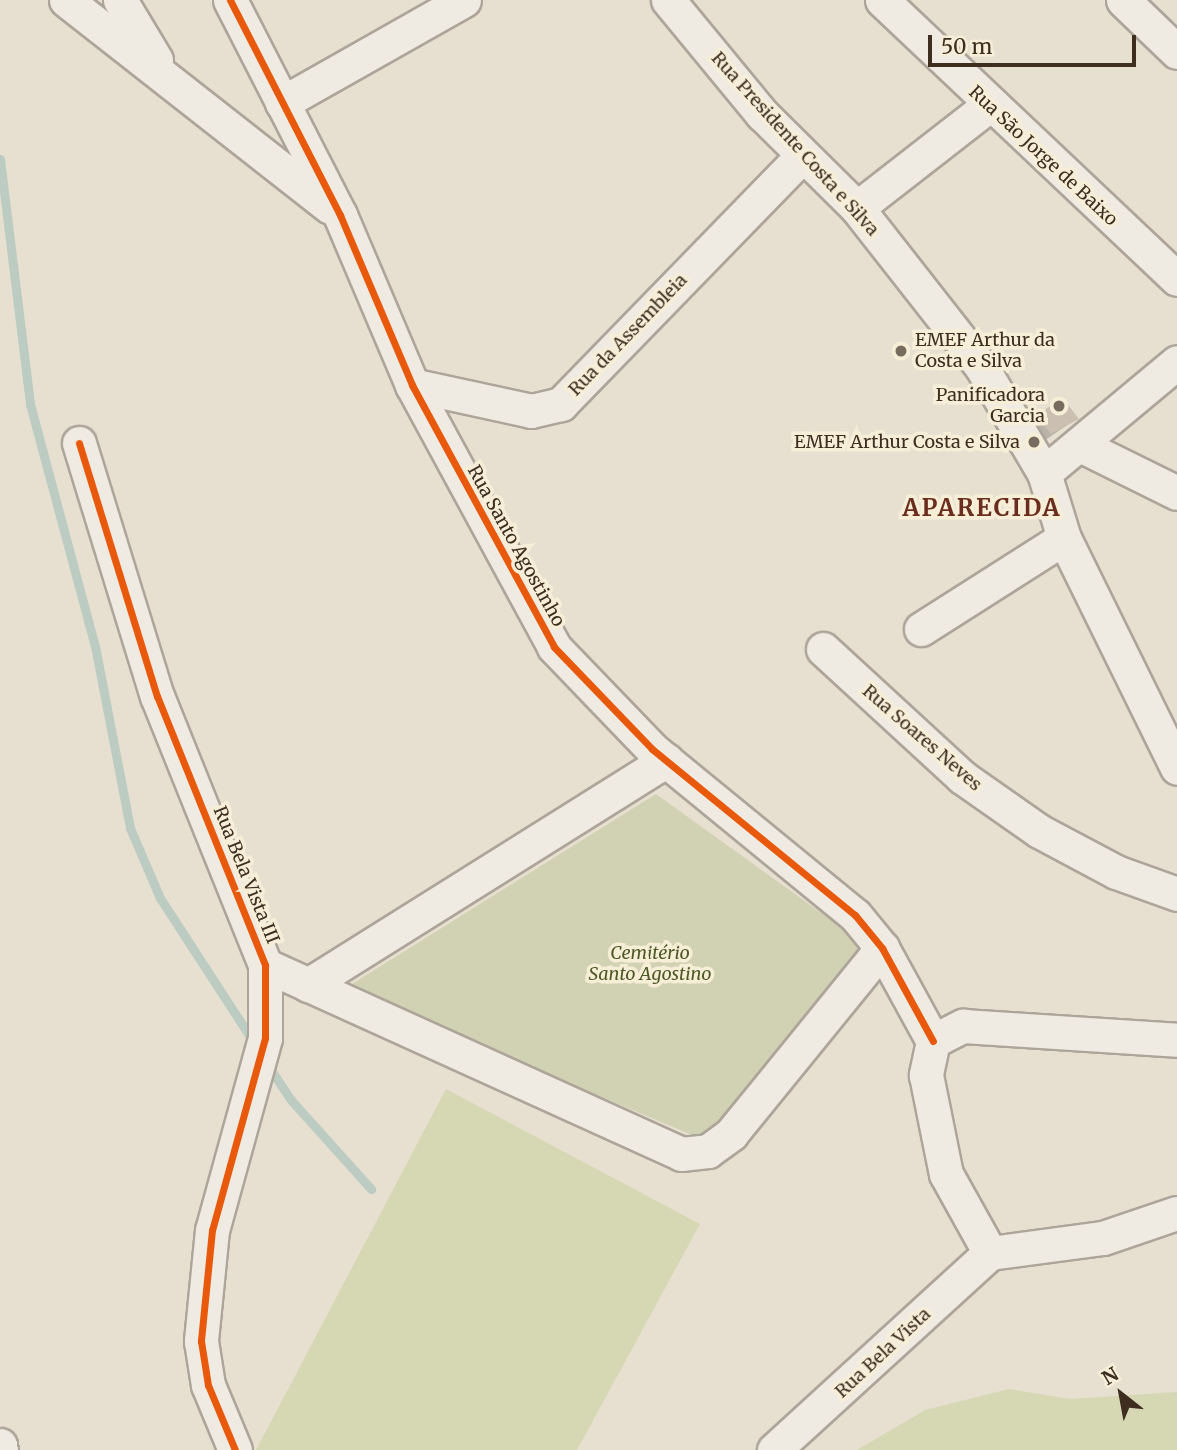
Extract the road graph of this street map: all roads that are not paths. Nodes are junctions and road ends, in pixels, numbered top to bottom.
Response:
1 (66, 0) edge
2 (120, 0) edge
3 (230, 0) edge
4 (464, 0) edge
5 (667, 0) edge
6 (882, 0) edge
7 (1123, 0) edge
8 (1177, 52) edge
9 (167, 78) junction
10 (282, 103) junction
11 (988, 106) junction
12 (802, 156) junction
13 (858, 208) junction
14 (340, 215) junction
15 (1177, 279) edge
16 (1177, 362) edge
17 (412, 385) junction
18 (79, 443) dead end
19 (1080, 445) junction
20 (1044, 473) junction
21 (1177, 494) edge
22 (1064, 538) junction
23 (920, 629) dead end
24 (823, 649) dead end
25 (1173, 752) edge
26 (666, 760) junction
27 (1177, 894) edge
28 (882, 948) junction
29 (265, 965) junction
30 (308, 985) junction
31 (1177, 1040) edge
32 (933, 1041) junction
33 (1177, 1213) edge
34 (990, 1253) junction
35 (235, 1450) edge
36 (774, 1450) edge

1 - 9 street
2 - 9 street
3 - 10 street, Rua Santo Agostinho
4 - 10 street
5 - 12 street, Rua Presidente Costa e Silva
6 - 11 street, Rua São Jorge de Baixo
7 - 8 street
9 - 14 street
10 - 14 street, Rua Santo Agostinho
11 - 13 street
11 - 15 street, Rua São Jorge de Baixo
12 - 13 street, Rua Presidente Costa e Silva
12 - 17 street, Rua da Assembleia
13 - 20 street, Rua Presidente Costa e Silva
14 - 17 street, Rua Santo Agostinho
16 - 19 street
17 - 26 street, Rua Santo Agostinho
18 - 29 street, Rua Bela Vista III
19 - 20 street
19 - 21 street
20 - 22 street, Rua Presidente Costa e Silva
22 - 23 street
22 - 25 street, Rua Presidente Costa e Silva
24 - 27 street, Rua Soares Neves
26 - 28 street, Rua Santo Agostinho
26 - 30 street
28 - 30 street
28 - 32 street, Rua Santo Agostinho
29 - 30 street
29 - 35 street, Rua Bela Vista III
31 - 32 street
32 - 34 street
33 - 34 street
34 - 36 street, Rua Bela Vista

